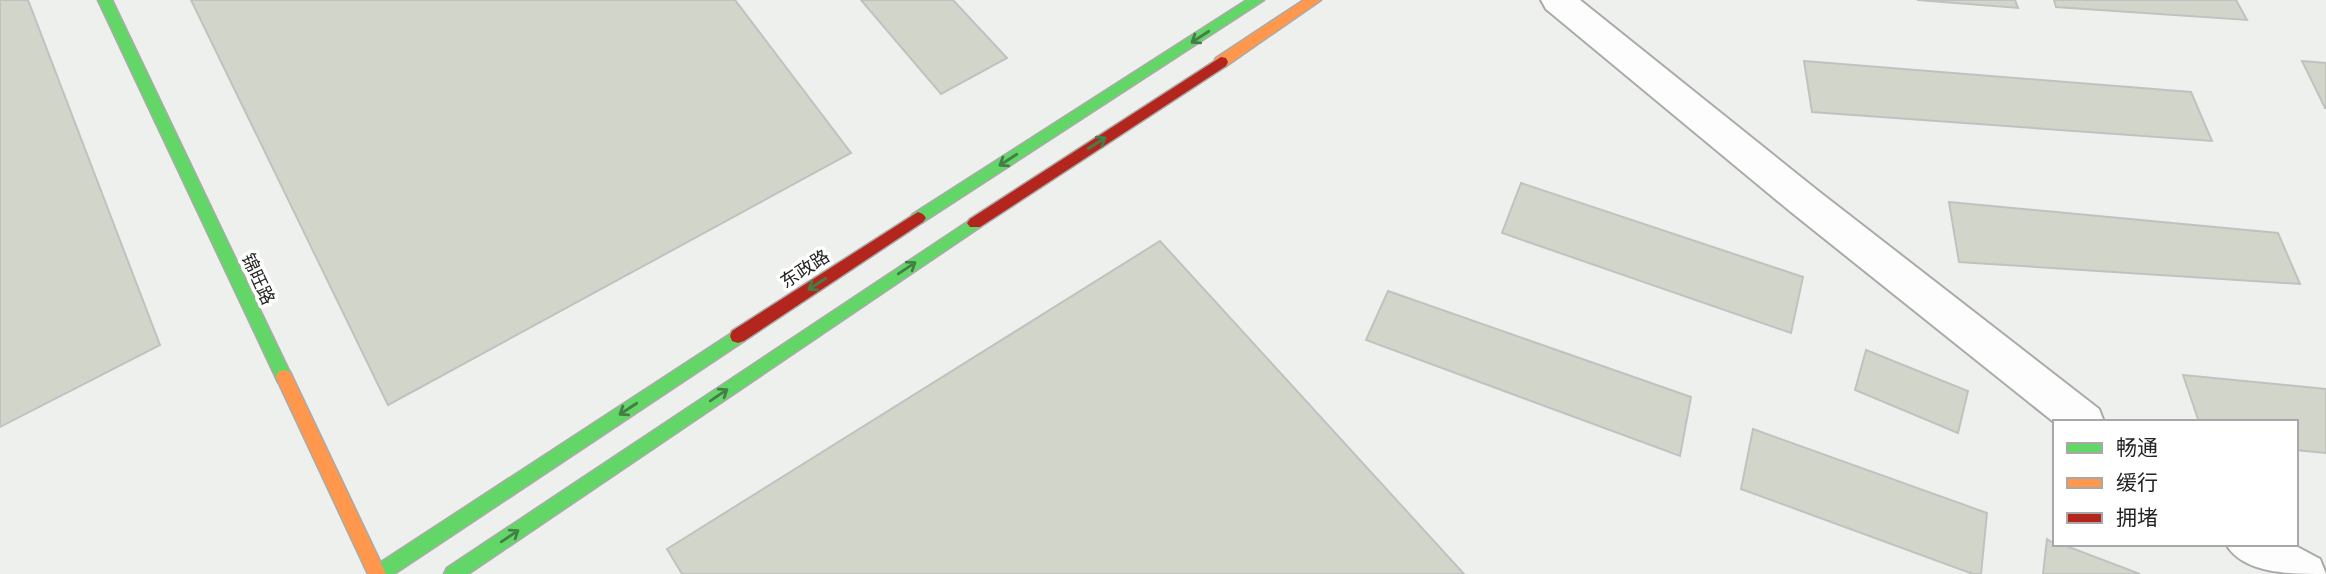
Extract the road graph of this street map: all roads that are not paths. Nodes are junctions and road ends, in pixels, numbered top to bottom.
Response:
1 (105, 0) edge
2 (1257, 0) edge
3 (1314, 0) edge
4 (1558, 0) edge
5 (2081, 420) edge
6 (2252, 546) edge
7 (377, 574) edge
8 (453, 574) edge
9 (2304, 574) edge

1 - 7 main road, 锦旺路
2 -> 7 main road, 东政路
8 -> 3 main road
4 - 5 street
6 - 9 street

